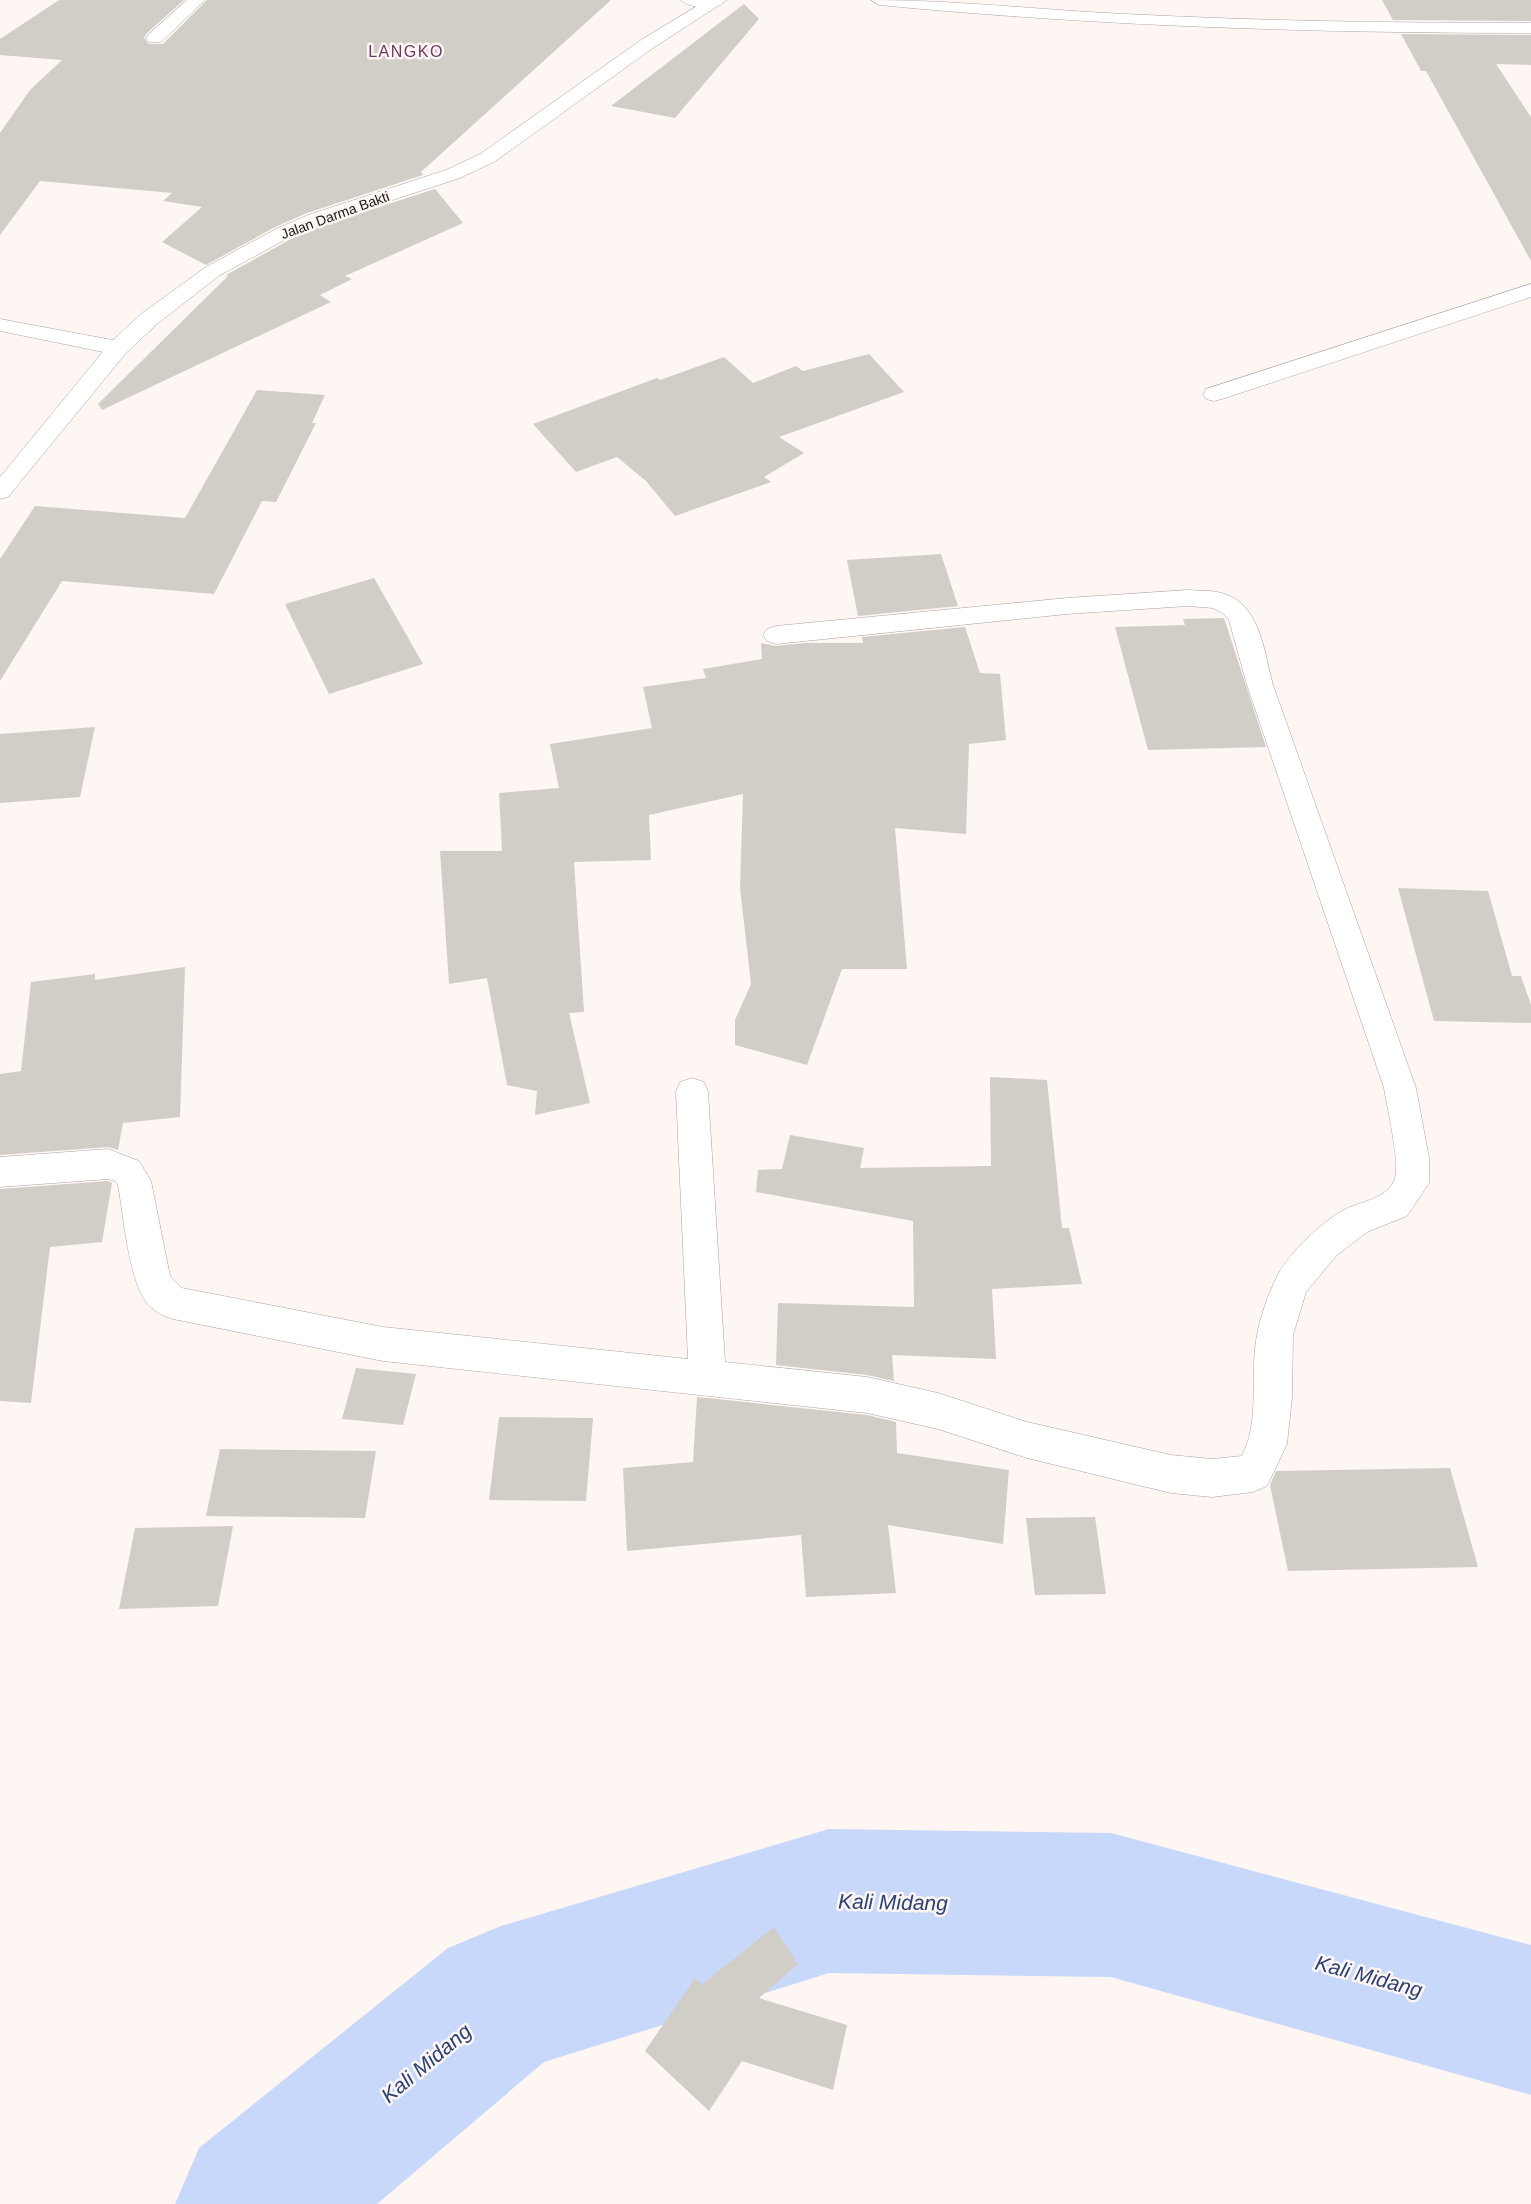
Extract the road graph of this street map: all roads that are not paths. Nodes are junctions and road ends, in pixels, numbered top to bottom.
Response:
1 (197, 0) edge
2 (689, 0) edge
3 (879, 0) edge
4 (717, 1) edge
5 (1531, 28) edge
6 (155, 38) dead end
7 (1531, 290) edge
8 (0, 325) edge
9 (118, 348) junction
10 (1214, 394) dead end
11 (0, 492) edge
12 (776, 635) dead end
13 (692, 1092) dead end
14 (0, 1172) edge
15 (707, 1377) junction

1 - 6 street
2 - 4 street
3 - 5 street
4 - 9 street, Jalan Darma Bakti
7 - 10 street
8 - 9 street
9 - 11 street, Jalan Darma Bakti
12 - 15 street
13 - 15 street
14 - 15 street

